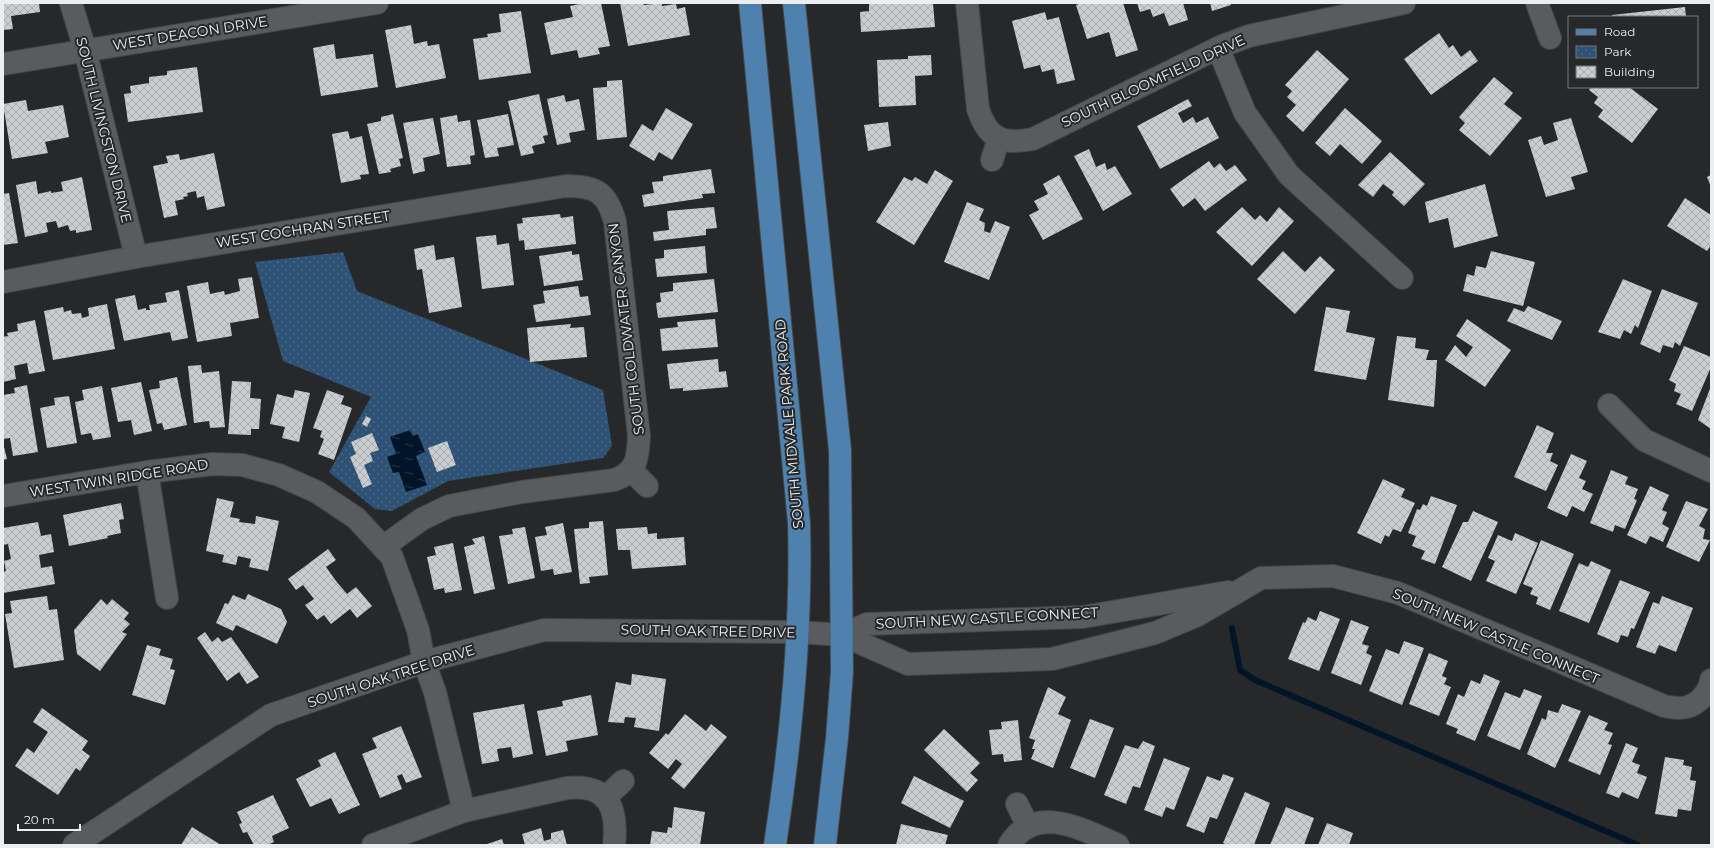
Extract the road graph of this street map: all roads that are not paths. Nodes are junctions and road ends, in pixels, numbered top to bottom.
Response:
1 (71, 3) edge
2 (377, 3) edge
3 (750, 3) edge
4 (794, 3) edge
5 (967, 3) edge
6 (1404, 3) edge
7 (1537, 3) edge
8 (1550, 38) dead end
9 (1218, 48) junction
10 (85, 50) junction
11 (3, 64) edge
12 (999, 138) junction
13 (992, 160) dead end
14 (608, 188) joint
15 (136, 258) junction
16 (1402, 278) dead end
17 (3, 282) edge
18 (1609, 405) dead end
19 (632, 468) junction
20 (1711, 471) edge
21 (147, 472) junction
22 (647, 486) dead end
23 (3, 496) edge
24 (383, 548) junction
25 (1242, 589) junction
26 (167, 598) dead end
27 (798, 632) junction
28 (842, 635) junction
29 (424, 662) junction
30 (1711, 680) edge
31 (623, 781) dead end
32 (604, 797) junction
33 (1017, 804) dead end
34 (464, 811) junction
35 (1028, 826) junction
36 (74, 845) edge
37 (374, 845) edge
38 (614, 845) edge
39 (776, 845) edge
40 (824, 845) edge
41 (1009, 845) edge
42 (1118, 845) edge

1 - 10 street, SOUTH LIVINGSTON DRIVE
2 - 10 street, WEST DEACON DRIVE
3 - 27 main road, SOUTH MIDVALE PARK ROAD
4 - 28 main road
5 - 12 street
6 - 9 street, SOUTH BLOOMFIELD DRIVE
7 - 8 street
9 - 12 street, SOUTH BLOOMFIELD DRIVE
9 - 16 street
10 - 11 street, WEST DEACON DRIVE
10 - 15 street, SOUTH LIVINGSTON DRIVE
12 - 13 street
14 - 15 street, WEST COCHRAN STREET
14 - 19 street, SOUTH COLDWATER CANYON
15 - 17 street, WEST COCHRAN STREET
18 - 20 street
19 - 22 street
19 - 24 street
21 - 23 street, WEST TWIN RIDGE ROAD
21 - 24 street, WEST TWIN RIDGE ROAD
21 - 26 street
24 - 29 street, WEST TWIN RIDGE ROAD
25 - 28 street, SOUTH NEW CASTLE CONNECT
25 - 28 street, SOUTH NEW CASTLE CONNECT
25 - 30 street, SOUTH NEW CASTLE CONNECT
27 - 28 street, SOUTH OAK TREE DRIVE
27 - 29 street, SOUTH OAK TREE DRIVE
27 - 39 main road, SOUTH MIDVALE PARK ROAD
28 - 40 main road
29 - 34 street, WEST TWIN RIDGE ROAD
29 - 36 street, SOUTH OAK TREE DRIVE
31 - 32 street
32 - 34 street
32 - 38 street
33 - 35 street
34 - 37 street
35 - 41 street
35 - 42 street

